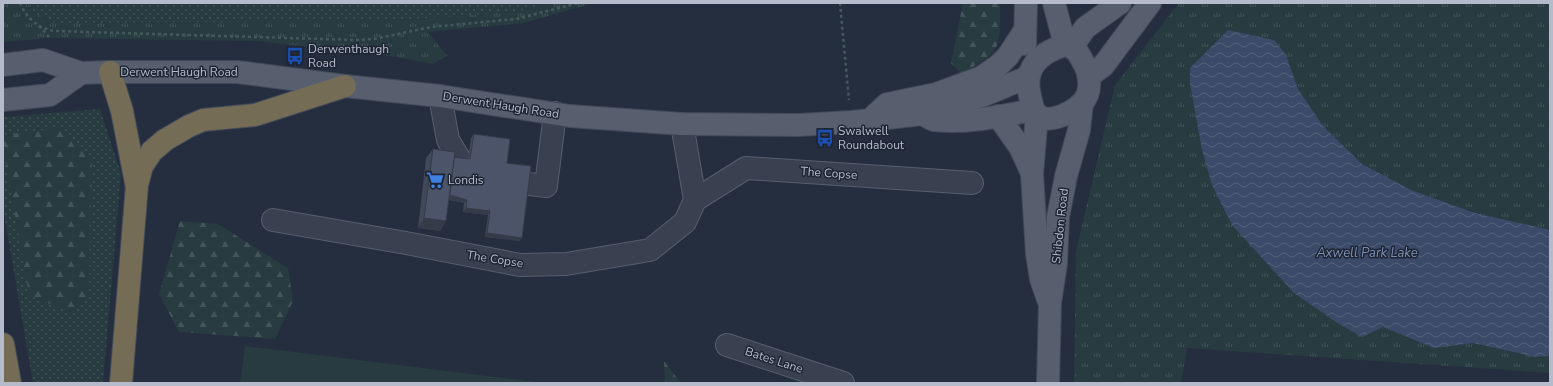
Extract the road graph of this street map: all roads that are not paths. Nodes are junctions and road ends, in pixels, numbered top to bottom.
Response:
1 (1026, 3) edge
2 (1054, 3) edge
3 (1120, 3) edge
4 (1150, 3) edge
5 (1025, 30) junction
6 (1068, 46) junction
7 (3, 65) edge
8 (110, 72) junction
9 (1030, 72) junction
10 (82, 73) junction
11 (1089, 76) junction
12 (345, 86) junction
13 (440, 96) junction
14 (3, 100) edge
15 (1082, 103) junction
16 (1035, 112) junction
17 (555, 113) junction
18 (922, 114) junction
19 (998, 116) junction
20 (860, 121) junction
21 (682, 124) junction
22 (1032, 174) junction
23 (972, 183) dead end
24 (137, 185) junction
25 (695, 200) junction
26 (273, 220) dead end
27 (1050, 303) junction
28 (3, 344) edge
29 (727, 345) dead end
30 (10, 383) edge
31 (121, 383) edge
32 (843, 383) edge
33 (1048, 383) edge

1 - 5 main road
2 - 6 main road
3 - 6 main road
4 - 11 main road
5 - 9 main road
5 - 20 main road
6 - 9 main road
6 - 11 main road
7 - 10 main road
8 - 10 main road, Derwent Haugh Road
8 - 12 main road, Derwent Haugh Road
8 - 24 highway
9 - 16 main road
9 - 18 main road, Derwent Haugh Road
10 - 14 main road
11 - 15 main road
12 - 13 main road, Derwent Haugh Road
12 - 24 highway
13 - 17 main road, Derwent Haugh Road
13 - 17 street
15 - 16 main road
15 - 27 main road, Shibdon Road
16 - 19 main road, Derwent Haugh Road
16 - 22 main road, Shibdon Road
17 - 21 main road, Derwent Haugh Road
18 - 19 main road, Derwent Haugh Road
18 - 20 main road, Derwent Haugh Road
19 - 22 main road
20 - 21 main road, Derwent Haugh Road
21 - 25 street
22 - 27 main road, Shibdon Road
23 - 25 street, The Copse
24 - 31 highway
25 - 26 street, The Copse
27 - 33 main road, Shibdon Road
28 - 30 highway
29 - 32 street, Bates Lane

